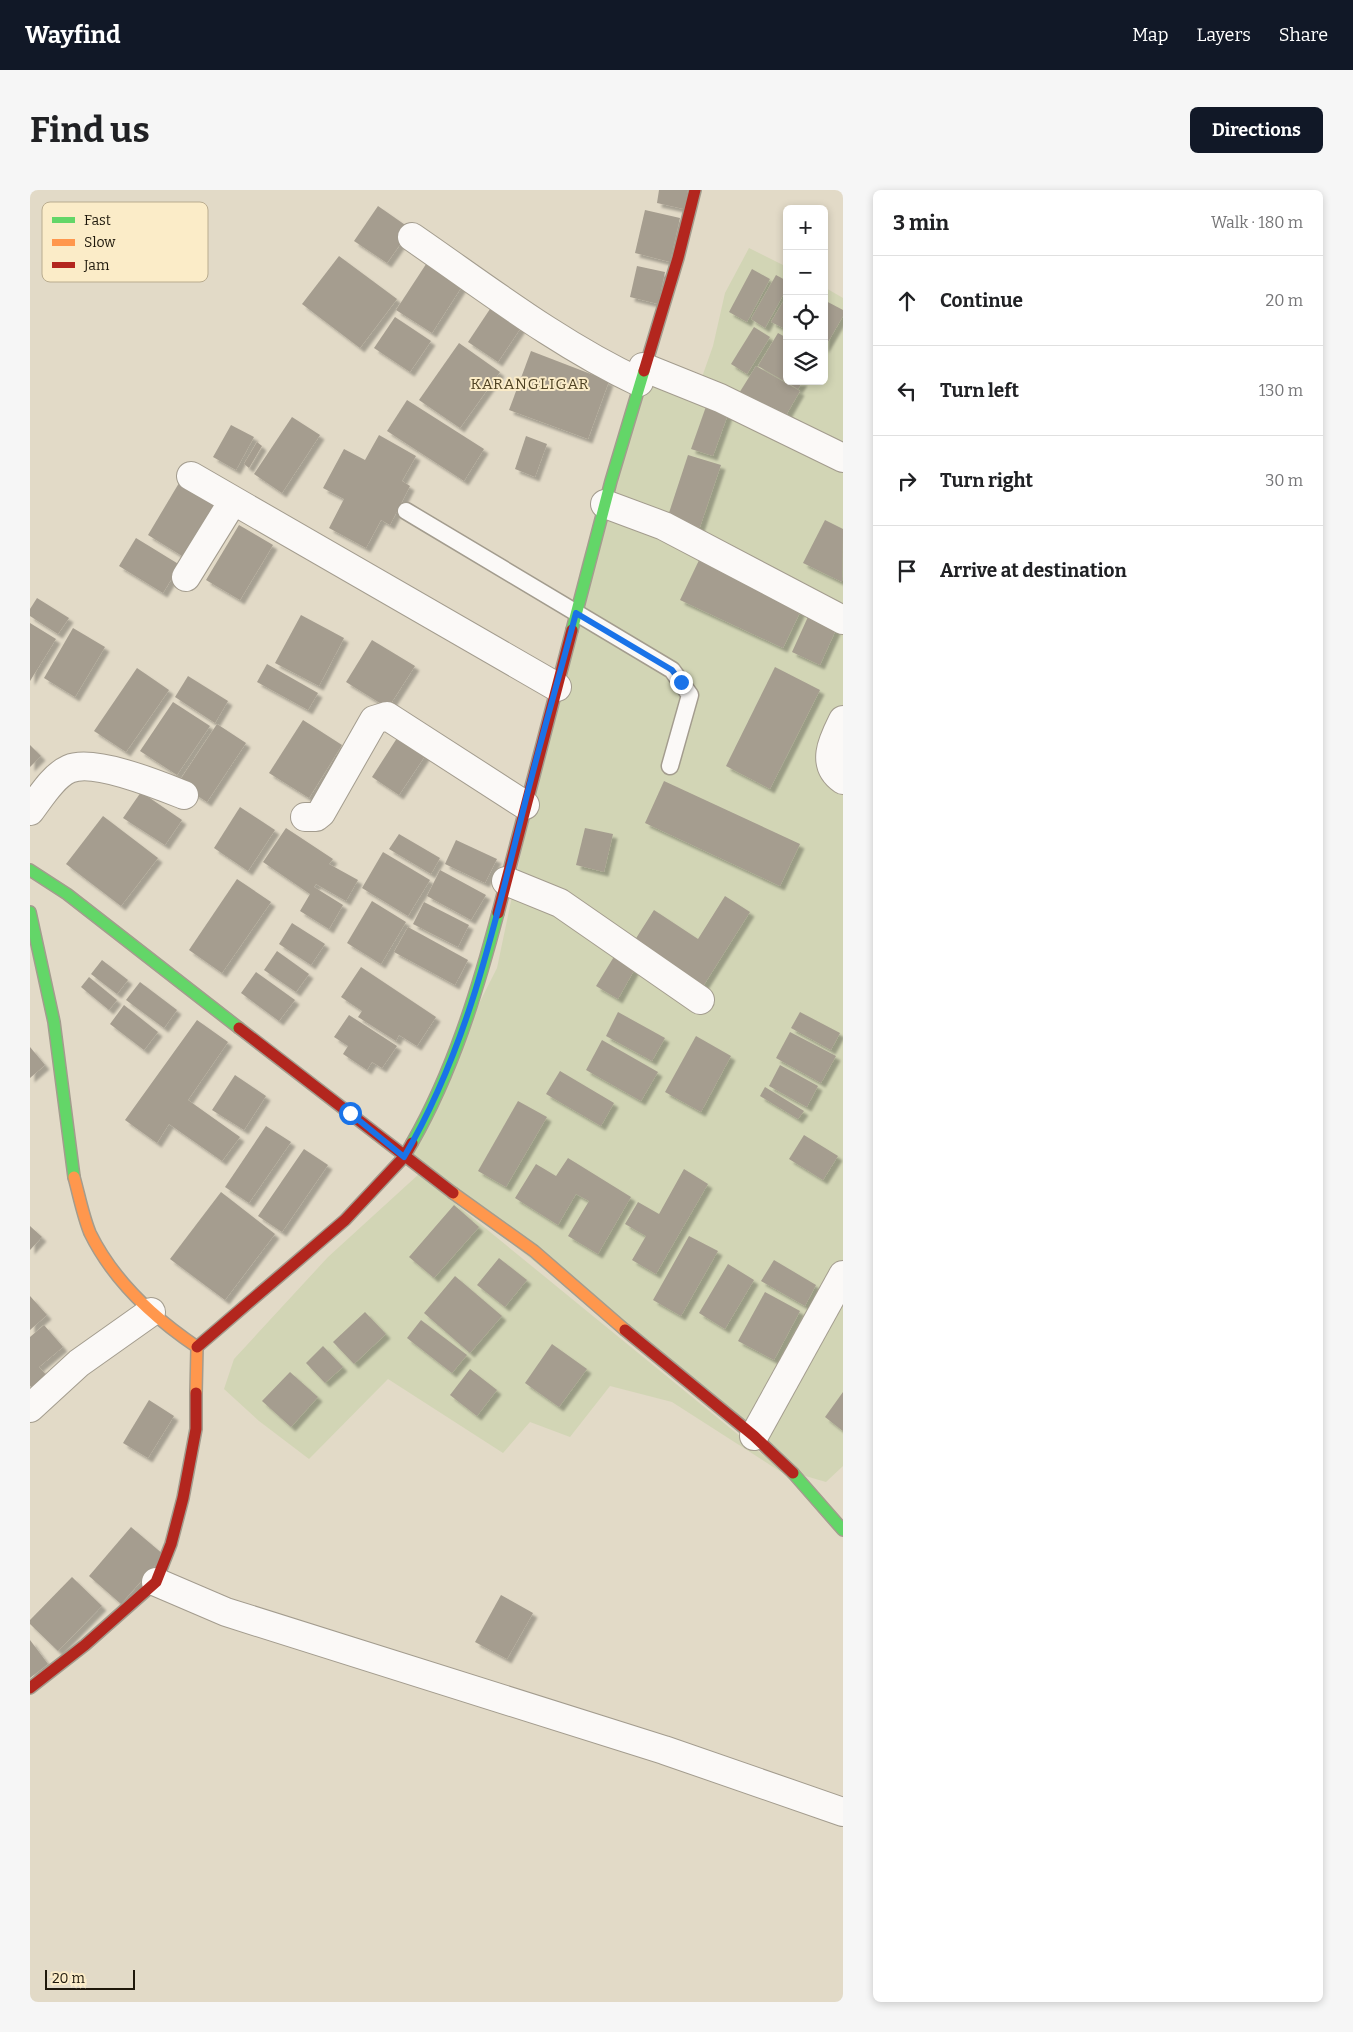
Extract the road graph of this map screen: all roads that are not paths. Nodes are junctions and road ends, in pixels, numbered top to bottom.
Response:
1 (695, 190) edge
2 (412, 237) dead end
3 (660, 377) junction
4 (843, 458) edge
5 (191, 476) dead end
6 (233, 501) junction
7 (605, 504) junction
8 (406, 511) dead end
9 (186, 577) dead end
10 (576, 613) junction
11 (843, 620) edge
12 (557, 686) junction
13 (843, 720) edge
14 (670, 766) dead end
15 (843, 780) edge
16 (184, 795) dead end
17 (525, 805) junction
18 (30, 811) edge
19 (305, 817) dead end
20 (30, 870) edge
21 (516, 884) junction
22 (30, 912) edge
23 (700, 1000) dead end
24 (404, 1157) junction
25 (843, 1275) edge
26 (151, 1312) junction
27 (197, 1347) junction
28 (30, 1408) edge
29 (754, 1436) junction
30 (843, 1530) edge
31 (156, 1582) junction
32 (30, 1688) edge
33 (843, 1812) edge

1 - 3 street
2 - 3 street
3 - 4 street
3 - 7 street
5 - 6 street
6 - 9 street
6 - 12 street
7 - 10 street
7 - 11 street
8 - 10 lane
10 - 12 street
10 - 14 lane
12 - 17 street
13 - 15 street
16 - 18 street
17 - 19 street
17 - 21 street
20 - 24 street
21 - 23 street
21 - 24 street
22 - 26 street
24 - 27 street
24 - 29 street
25 - 29 street
26 - 27 street
26 - 28 street
27 - 31 street
29 - 30 street
31 - 32 street
31 - 33 street

